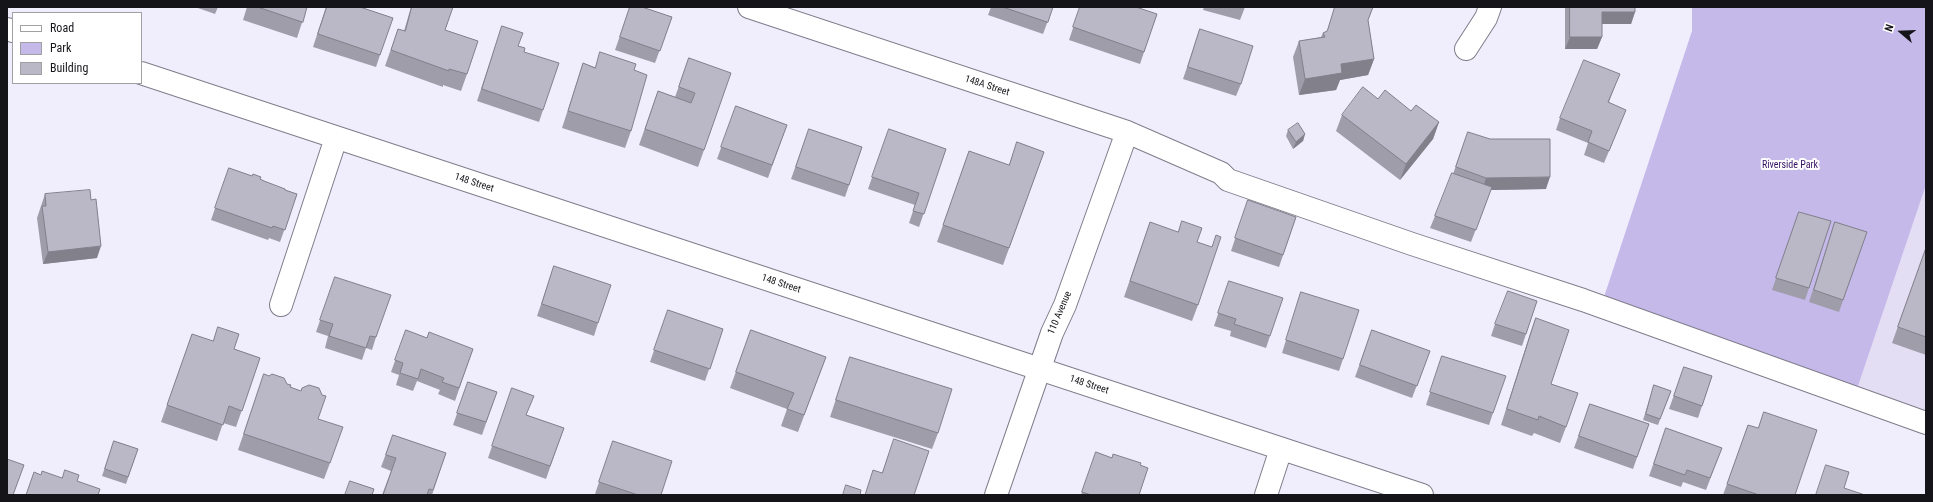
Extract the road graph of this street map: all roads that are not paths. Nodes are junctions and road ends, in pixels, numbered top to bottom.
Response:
1 (749, 7) edge
2 (1490, 7) edge
3 (1466, 49) dead end
4 (142, 73) edge
5 (1127, 132) junction
6 (336, 138) junction
7 (281, 305) dead end
8 (1040, 369) junction
9 (1926, 423) edge
10 (1282, 449) junction
11 (996, 495) edge
12 (1266, 495) edge
13 (1422, 495) edge

1 - 5 street, 148A Street
2 - 3 street
4 - 6 street, 148 Street
5 - 8 street, 110 Avenue
5 - 9 street, 148A Street
6 - 7 street
6 - 8 street, 148 Street
8 - 10 street, 148 Street
8 - 11 street, 110 Avenue
10 - 12 street
10 - 13 street, 148 Street

